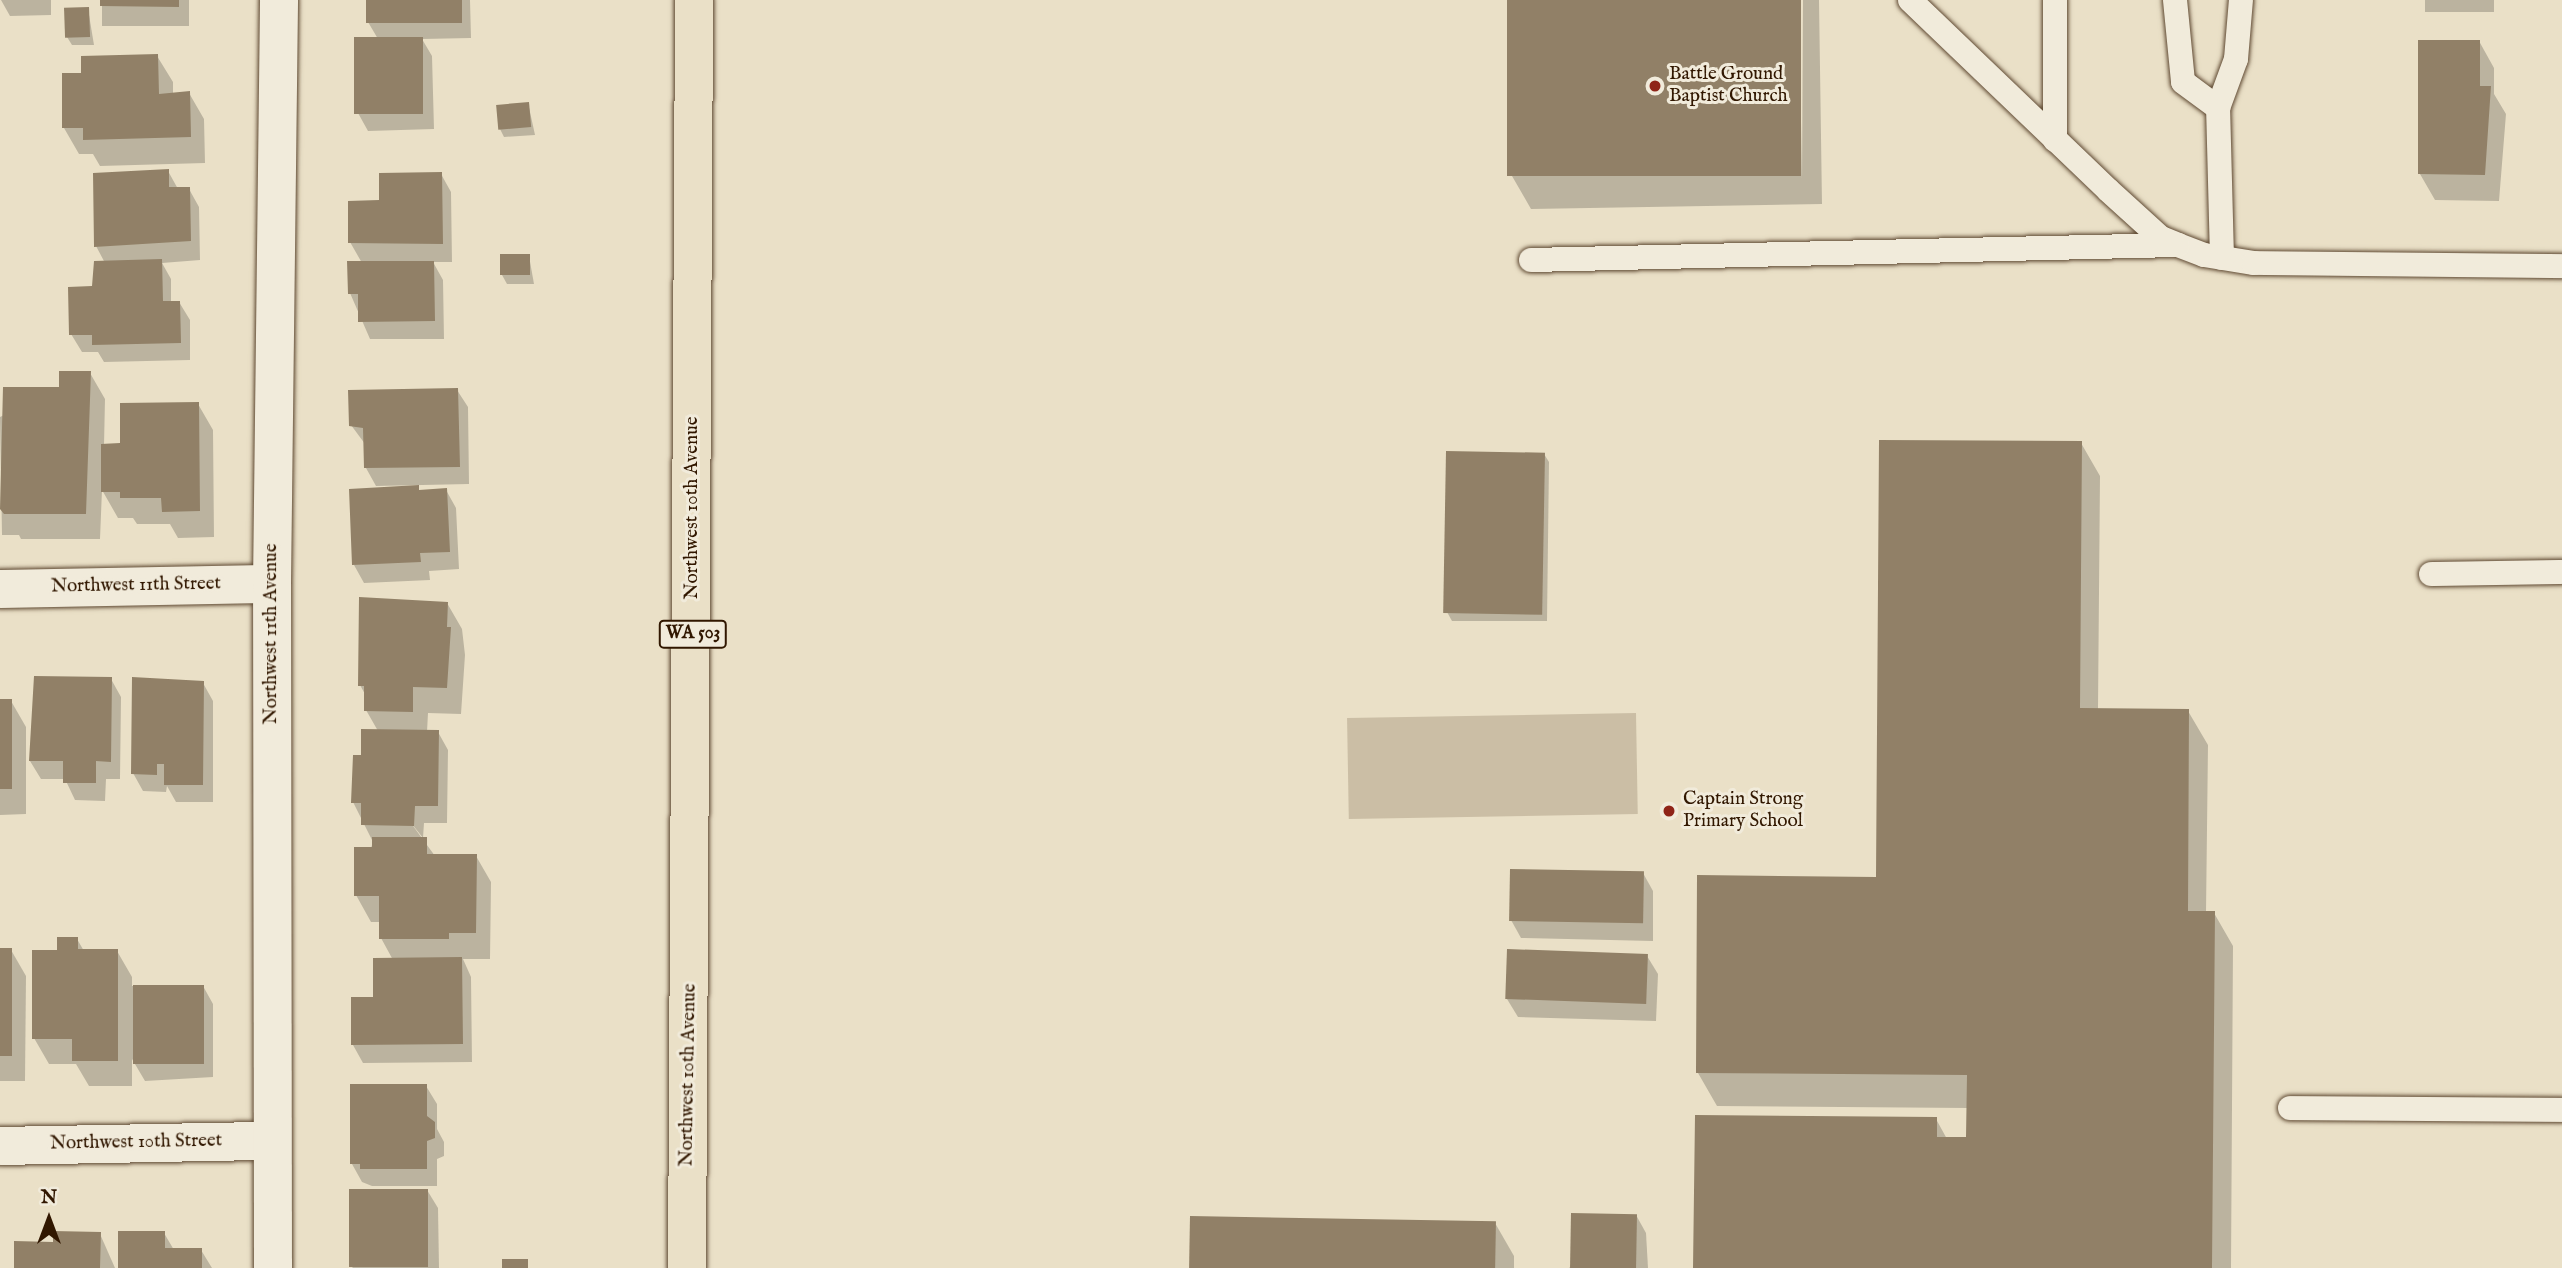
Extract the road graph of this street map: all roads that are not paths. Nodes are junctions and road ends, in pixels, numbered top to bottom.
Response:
1 (279, 0) edge
2 (694, 0) edge
3 (1910, 0) edge
4 (2055, 0) edge
5 (2175, 0) edge
6 (2241, 0) edge
7 (2218, 108) junction
8 (2055, 140) junction
9 (2178, 245) junction
10 (2222, 258) junction
11 (1531, 260) dead end
12 (2562, 266) edge
13 (2562, 572) edge
14 (2431, 574) dead end
15 (272, 584) junction
16 (0, 589) edge
17 (2290, 1108) dead end
18 (2562, 1110) edge
19 (272, 1140) junction
20 (0, 1146) edge
21 (273, 1268) edge
22 (687, 1268) edge

1 - 15 street, Northwest 11th Avenue
2 - 22 main road, Northwest 10th Avenue / WA 503
3 - 8 lane
4 - 8 lane
5 - 7 lane
6 - 7 lane
7 - 10 lane
8 - 9 lane
9 - 10 lane
9 - 11 lane
10 - 12 lane
13 - 14 lane
15 - 16 street, Northwest 11th Street
15 - 19 street, Northwest 11th Avenue
17 - 18 lane
19 - 20 street, Northwest 10th Street
19 - 21 street, Northwest 11th Avenue

